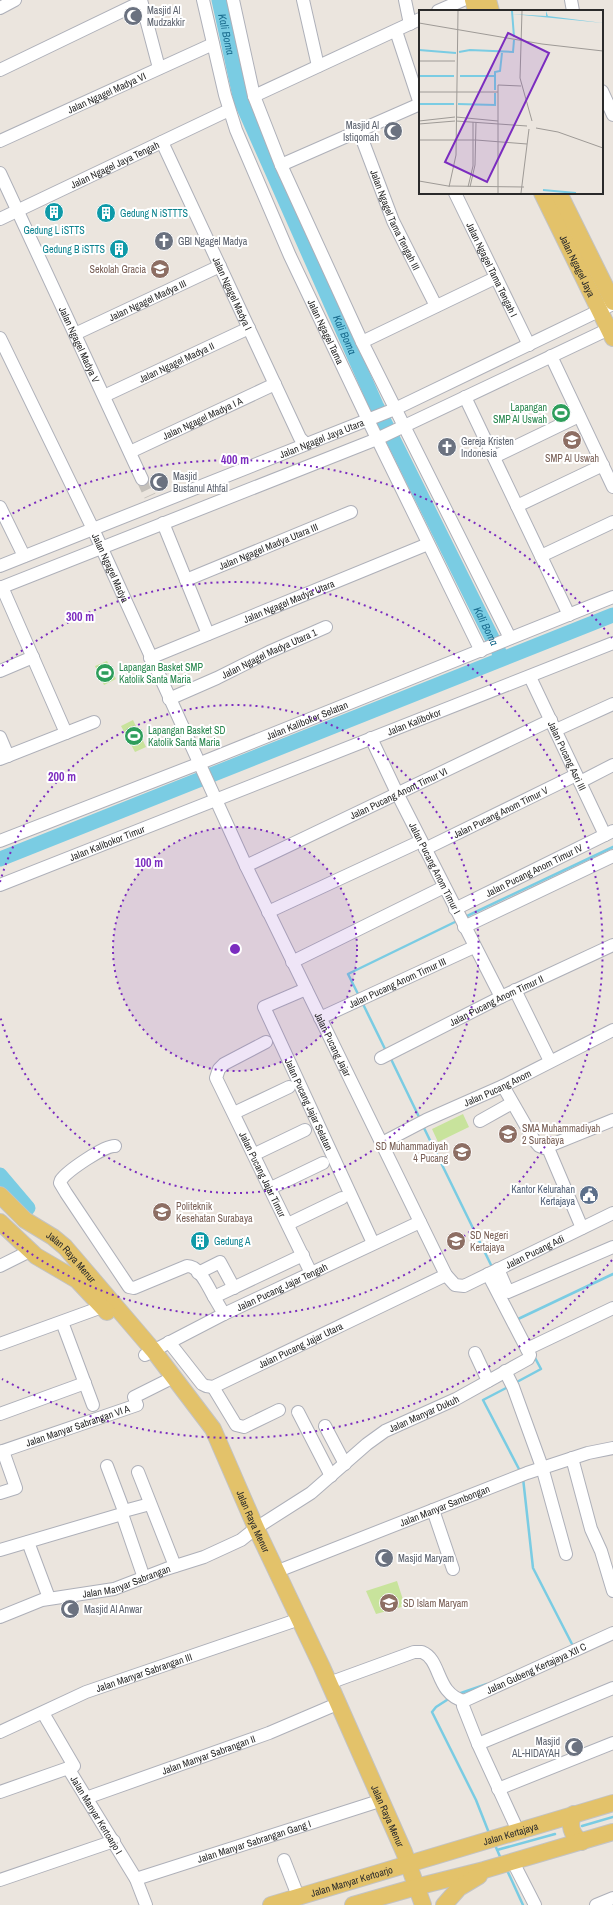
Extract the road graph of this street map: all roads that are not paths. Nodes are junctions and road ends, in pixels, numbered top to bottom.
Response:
1 (16, 0) edge
2 (203, 0) edge
3 (232, 0) edge
4 (303, 0) edge
5 (405, 0) edge
6 (463, 0) edge
7 (473, 0) edge
8 (488, 0) edge
9 (570, 0) edge
10 (141, 1) edge
11 (0, 8) edge
12 (440, 10) edge
13 (476, 10) edge
14 (491, 10) edge
15 (573, 10) edge
16 (415, 22) edge
17 (396, 31) junction
18 (213, 44) junction
19 (318, 66) junction
20 (159, 68) junction
21 (0, 70) edge
22 (254, 96) junction
23 (419, 101) edge
24 (419, 104) edge
25 (229, 110) junction
26 (359, 131) junction
27 (0, 141) edge
28 (162, 142) junction
29 (281, 165) junction
30 (0, 173) edge
31 (456, 194) edge
32 (543, 194) edge
33 (559, 194) edge
34 (18, 210) junction
35 (0, 219) edge
36 (220, 266) junction
37 (495, 278) junction
38 (436, 306) junction
39 (609, 306) edge
40 (249, 328) junction
41 (612, 331) edge
42 (75, 334) junction
43 (0, 338) edge
44 (362, 342) junction
45 (529, 345) junction
46 (551, 356) junction
47 (275, 384) junction
48 (104, 396) junction
49 (465, 397) junction
50 (392, 410) junction
51 (579, 416) junction
52 (370, 419) junction
53 (400, 428) junction
54 (379, 438) junction
55 (306, 444) junction
56 (130, 452) junction
57 (494, 457) junction
58 (603, 465) junction
59 (142, 479) tunnel mouth
60 (613, 487) edge
61 (517, 506) junction
62 (0, 507) edge
63 (351, 512) dead end
64 (613, 522) edge
65 (163, 523) junction
66 (93, 529) junction
67 (428, 544) junction
68 (102, 549) junction
69 (24, 556) junction
70 (541, 556) junction
71 (0, 566) edge
72 (186, 580) junction
73 (1, 587) edge
74 (613, 597) edge
75 (567, 610) junction
76 (326, 628) dead end
77 (208, 634) junction
78 (507, 639) junction
79 (613, 643) edge
80 (483, 650) junction
81 (33, 658) junction
82 (150, 658) junction
83 (0, 671) edge
84 (530, 677) junction
85 (169, 699) junction
86 (613, 704) edge
87 (94, 722) dead end
88 (553, 725) junction
89 (66, 732) junction
90 (0, 737) edge
91 (371, 738) junction
92 (4, 757) edge
93 (613, 765) edge
94 (200, 768) junction
95 (578, 778) junction
96 (397, 793) junction
97 (213, 796) junction
98 (609, 833) edge
99 (0, 841) edge
100 (423, 845) junction
101 (613, 856) edge
102 (246, 866) junction
103 (0, 885) edge
104 (444, 888) junction
105 (268, 912) junction
106 (460, 919) junction
107 (613, 945) edge
108 (474, 947) junction
109 (292, 962) junction
110 (306, 989) junction
111 (515, 990) junction
112 (501, 997) junction
113 (320, 1018) junction
114 (613, 1030) edge
115 (266, 1042) dead end
116 (385, 1056) dead end
117 (550, 1061) junction
118 (503, 1086) junction
119 (289, 1087) dead end
120 (512, 1103) junction
121 (234, 1113) junction
122 (613, 1120) edge
123 (480, 1121) dead end
124 (305, 1130) dead end
125 (382, 1143) junction
126 (115, 1146) dead end
127 (548, 1148) junction
128 (255, 1154) junction
129 (322, 1163) dead end
130 (271, 1188) junction
131 (0, 1195) edge
132 (342, 1198) dead end
133 (613, 1213) edge
134 (0, 1222) edge
135 (420, 1222) junction
136 (288, 1224) junction
137 (582, 1228) junction
138 (42, 1231) junction
139 (373, 1243) junction
140 (62, 1244) junction
141 (613, 1247) edge
142 (30, 1252) junction
143 (303, 1256) junction
144 (51, 1264) junction
145 (0, 1266) edge
146 (492, 1272) junction
147 (198, 1273) junction
148 (311, 1273) junction
149 (446, 1275) junction
150 (455, 1285) joint
151 (234, 1288) junction
152 (214, 1297) junction
153 (102, 1307) junction
154 (613, 1308) edge
155 (224, 1314) junction
156 (62, 1322) junction
157 (169, 1342) junction
158 (0, 1344) edge
159 (530, 1348) junction
160 (150, 1353) junction
161 (475, 1353) dead end
162 (506, 1373) junction
163 (166, 1381) junction
164 (488, 1381) junction
165 (85, 1383) junction
166 (213, 1387) junction
167 (93, 1405) dead end
168 (279, 1410) dead end
169 (298, 1412) dead end
170 (0, 1414) edge
171 (325, 1426) dead end
172 (613, 1448) edge
173 (2, 1452) edge
174 (572, 1458) junction
175 (345, 1464) junction
176 (107, 1466) dead end
177 (542, 1467) junction
178 (138, 1472) dead end
179 (331, 1476) junction
180 (0, 1493) edge
181 (150, 1504) junction
182 (433, 1510) junction
183 (123, 1513) junction
184 (253, 1531) junction
185 (28, 1542) junction
186 (0, 1550) edge
187 (566, 1554) dead end
188 (175, 1566) junction
189 (453, 1569) dead end
190 (278, 1571) junction
191 (144, 1578) junction
192 (613, 1590) edge
193 (49, 1598) junction
194 (0, 1617) edge
195 (291, 1622) junction
196 (613, 1633) edge
197 (318, 1669) junction
198 (329, 1684) junction
199 (613, 1688) edge
200 (464, 1704) junction
201 (330, 1707) junction
202 (43, 1713) junction
203 (0, 1732) edge
204 (613, 1743) edge
205 (478, 1744) junction
206 (68, 1768) junction
207 (498, 1789) junction
208 (0, 1792) edge
209 (86, 1798) junction
210 (373, 1803) junction
211 (613, 1803) edge
212 (574, 1814) junction
213 (516, 1832) junction
214 (613, 1832) edge
215 (398, 1839) junction
216 (114, 1841) junction
217 (582, 1842) junction
218 (449, 1852) junction
219 (284, 1860) dead end
220 (513, 1862) junction
221 (403, 1865) junction
222 (489, 1869) junction
223 (136, 1879) junction
224 (0, 1880) edge
225 (411, 1888) junction
226 (298, 1896) junction
227 (613, 1898) edge
228 (146, 1905) edge
229 (272, 1905) edge
230 (353, 1905) edge
231 (412, 1905) edge
232 (423, 1905) edge
233 (444, 1905) edge
234 (535, 1905) edge
235 (596, 1905) edge

1 - 11 street
2 - 18 street, Jalan Ngagel Tama
3 - 22 street
4 - 19 street
5 - 16 street
6 - 12 street
7 - 13 main road
8 - 14 main road
9 - 15 street
10 - 20 street
10 - 21 street
16 - 17 street
17 - 19 street
17 - 23 street
18 - 20 street, Jalan Ngagel Madya VI
18 - 25 street, Jalan Ngagel Tama
19 - 22 street
20 - 27 street, Jalan Ngagel Madya VI
22 - 29 street
24 - 26 street
25 - 28 street, Jalan Ngagel Jaya Tengah
25 - 52 street, Jalan Ngagel Tama
26 - 29 street
26 - 38 street, Jalan Ngagel Tama Tengah III
28 - 34 street, Jalan Ngagel Jaya Tengah
28 - 36 street, Jalan Ngagel Madya I
29 - 44 street
30 - 34 street, Jalan Ngagel Madya V
31 - 37 street, Jalan Ngagel Tama Tengah I
32 - 39 main road, Jalan Ngagel Jaya
33 - 39 main road, Jalan Ngagel Jaya
34 - 35 street, Jalan Ngagel Jaya Tengah
34 - 42 street, Jalan Ngagel Madya V
36 - 40 street, Jalan Ngagel Madya I
36 - 42 street, Jalan Ngagel Madya III
37 - 38 street
37 - 45 street, Jalan Ngagel Tama Tengah I
38 - 44 street
39 - 41 main road, Jalan Ngagel Jaya
39 - 45 street, Jalan Ngagel Jaya Utara
40 - 47 street, Jalan Ngagel Madya I
40 - 48 street, Jalan Ngagel Madya II
41 - 46 street, Jalan Ngagel Jaya Utara
42 - 48 street, Jalan Ngagel Madya V
43 - 66 street, Jalan Ngagel Madya
44 - 50 street
45 - 50 street, Jalan Ngagel Jaya Utara
46 - 49 street, Jalan Ngagel Jaya Utara
46 - 51 street
47 - 55 street, Jalan Ngagel Madya I
47 - 56 street, Jalan Ngagel Madya I A
48 - 56 street, Jalan Ngagel Madya V
49 - 53 street, Jalan Ngagel Jaya Utara
49 - 57 street
50 - 52 street, Jalan Ngagel Jaya Utara
50 - 53 street
51 - 57 street
51 - 58 street
52 - 54 street, Jalan Ngagel Tama
52 - 55 street, Jalan Ngagel Jaya Utara
53 - 54 street, Jalan Ngagel Jaya Utara
53 - 78 street
54 - 65 street, Jalan Ngagel Jaya Utara
54 - 67 street, Jalan Ngagel Tama
55 - 66 street, Jalan Ngagel Jaya Utara
56 - 59 street, Jalan Ngagel Madya V
57 - 61 street
58 - 60 street
58 - 61 street
61 - 70 street
62 - 69 street
63 - 72 street, Jalan Ngagel Madya Utara III
64 - 70 street
65 - 68 street, Jalan Ngagel Jaya Utara
65 - 72 street
66 - 68 street, Jalan Ngagel Madya
66 - 69 street, Jalan Ngagel Jaya Utara
67 - 77 street, Jalan Ngagel Madya Utara
67 - 80 street, Jalan Ngagel Tama
68 - 73 street, Jalan Ngagel Jaya Utara
68 - 82 street, Jalan Ngagel Madya
69 - 71 street, Jalan Ngagel Jaya Utara
70 - 75 street
72 - 77 street
73 - 81 street
74 - 75 street, Jalan Kalibokor Selatan
75 - 78 street, Jalan Kalibokor Selatan
76 - 85 street, Jalan Ngagel Madya Utara 1
77 - 82 street, Jalan Ngagel Madya Utara
78 - 80 street, Jalan Kalibokor Selatan
79 - 84 street, Jalan Kalibokor
80 - 94 street, Jalan Kalibokor Selatan
81 - 83 street
81 - 89 street
82 - 85 street, Jalan Ngagel Madya
84 - 88 street, Jalan Pucang Asri III
84 - 91 street, Jalan Kalibokor
85 - 94 street, Jalan Ngagel Madya
86 - 88 street, Jalan Pucang Anom Timur VI
87 - 89 street
88 - 95 street, Jalan Pucang Asri III
88 - 96 street, Jalan Pucang Anom Timur VI
89 - 92 street
90 - 92 street
91 - 96 street, Jalan Pucang Anom Timur I
91 - 97 street, Jalan Kalibokor
93 - 95 street, Jalan Pucang Anom Timur V
94 - 97 street, Jalan Ngagel Madya
94 - 99 street, Jalan Kalibokor Selatan
95 - 98 street, Jalan Pucang Asri III
95 - 100 street, Jalan Pucang Anom Timur V
96 - 100 street, Jalan Pucang Anom Timur I
96 - 102 street, Jalan Pucang Anom Timur VI
97 - 102 street, Jalan Pucang Jajar
97 - 103 street, Jalan Kalibokor Timur
98 - 106 street, Jalan Pucang Anom Timur IV
100 - 104 street, Jalan Pucang Anom Timur I
100 - 105 street, Jalan Pucang Anom Timur V
101 - 106 street
102 - 105 street, Jalan Pucang Jajar
104 - 106 street, Jalan Pucang Anom Timur I
104 - 109 street
105 - 109 street, Jalan Pucang Jajar
106 - 108 street, Jalan Pucang Anom Timur I
107 - 111 street, Jalan Pucang Anom Timur II
108 - 112 street, Jalan Pucang Anom Timur I
108 - 113 street, Jalan Pucang Anom Timur III
109 - 110 street, Jalan Pucang Jajar
110 - 113 street, Jalan Pucang Jajar
110 - 139 street, Jalan Pucang Jajar Selatan
111 - 112 street, Jalan Pucang Anom Timur II
111 - 117 street
112 - 116 street, Jalan Pucang Anom Timur II
113 - 125 street, Jalan Pucang Jajar
114 - 117 street, Jalan Pucang Anom
115 - 121 street, Jalan Pucang Jajar Timur
117 - 118 street, Jalan Pucang Anom
118 - 120 street
118 - 125 street, Jalan Pucang Anom
119 - 121 street
120 - 123 street
120 - 127 street
121 - 128 street, Jalan Pucang Jajar Timur
122 - 127 street
124 - 128 street
125 - 135 street, Jalan Pucang Jajar
126 - 147 street
127 - 137 street
128 - 130 street, Jalan Pucang Jajar Timur
129 - 130 street
130 - 136 street, Jalan Pucang Jajar Timur
131 - 138 main road, Jalan Raya Menur
132 - 136 street
133 - 137 street, Jalan Pucang Adi
134 - 142 main road, Jalan Raya Menur
135 - 139 street, Jalan Pucang Jajar Tengah
135 - 149 street, Jalan Pucang Jajar
136 - 143 street, Jalan Pucang Jajar Timur
137 - 146 street, Jalan Pucang Adi
138 - 140 main road, Jalan Raya Menur
138 - 142 main road
139 - 148 street, Jalan Pucang Jajar Tengah
140 - 144 main road
140 - 160 main road, Jalan Raya Menur
141 - 146 street
142 - 144 main road, Jalan Raya Menur
142 - 145 street
143 - 148 street, Jalan Pucang Jajar Timur
143 - 151 street
144 - 153 main road, Jalan Raya Menur
146 - 150 street, Jalan Pucang Adi
146 - 159 street
147 - 151 street
147 - 152 street
148 - 155 street, Jalan Pucang Jajar Tengah
149 - 150 street, Jalan Pucang Jajar
149 - 166 street, Jalan Pucang Jajar Utara
151 - 152 street
152 - 155 street
153 - 156 street
153 - 160 main road, Jalan Raya Menur
154 - 159 street
155 - 157 street, Jalan Pucang Jajar Tengah
156 - 158 street
156 - 165 street
157 - 160 street, Jalan Pucang Jajar Tengah
157 - 166 street
159 - 162 street, Jalan Manyar Dukuh
160 - 163 main road, Jalan Raya Menur
160 - 184 main road, Jalan Raya Menur
161 - 164 street
162 - 164 street, Jalan Manyar Dukuh
162 - 177 street
163 - 173 street, Jalan Manyar Sabrangan VI A
163 - 184 main road, Jalan Raya Menur
164 - 175 street, Jalan Manyar Dukuh
165 - 167 street
165 - 170 street
166 - 168 street
169 - 179 street
171 - 175 street
172 - 174 street, Jalan Manyar Sambongan
173 - 180 street
174 - 177 street, Jalan Manyar Sambongan
174 - 192 street
175 - 179 street, Jalan Manyar Dukuh
176 - 183 street
177 - 182 street, Jalan Manyar Sambongan
177 - 187 street
178 - 181 street
179 - 184 street, Jalan Manyar Dukuh
181 - 183 street
181 - 188 street
182 - 189 street
182 - 190 street, Jalan Manyar Sambongan
183 - 185 street
183 - 191 street
184 - 188 street, Jalan Manyar Sabrangan
184 - 190 main road, Jalan Raya Menur
184 - 195 main road, Jalan Raya Menur
185 - 186 street
185 - 193 street
188 - 191 street, Jalan Manyar Sabrangan
190 - 197 main road, Jalan Raya Menur
191 - 193 street, Jalan Manyar Sabrangan
193 - 194 street, Jalan Manyar Sabrangan
195 - 197 main road, Jalan Raya Menur
195 - 202 street, Jalan Manyar Sabrangan III
196 - 200 street, Jalan Gubeng Kertajaya XII C
197 - 198 main road, Jalan Raya Menur
197 - 201 main road, Jalan Raya Menur
198 - 200 street
198 - 215 main road, Jalan Raya Menur
199 - 205 street
200 - 205 street
201 - 209 street, Jalan Manyar Sabrangan II
201 - 210 main road, Jalan Raya Menur
202 - 203 street, Jalan Manyar Sabrangan III
202 - 206 street
204 - 207 street
205 - 207 street
206 - 208 street, Jalan Manyar Kertoarjo I
206 - 209 street, Jalan Manyar Kertoarjo I
207 - 213 street
209 - 216 street, Jalan Manyar Kertoarjo I
210 - 221 main road, Jalan Raya Menur
210 - 223 street, Jalan Manyar Sabrangan Gang I
211 - 212 main road, Jalan Kertajaya
212 - 213 main road, Jalan Kertajaya
212 - 217 main road
213 - 218 main road, Jalan Kertajaya
214 - 217 main road
215 - 218 main road
215 - 221 main road, Jalan Raya Menur
216 - 223 street, Jalan Manyar Kertoarjo I
216 - 224 street
217 - 220 main road
218 - 221 main road, Jalan Kertajaya
219 - 226 street
220 - 222 main road
220 - 234 street
221 - 225 main road, Jalan Raya Menur
221 - 226 main road, Jalan Manyar Kertoarjo
222 - 225 main road
222 - 233 main road
223 - 228 street, Jalan Manyar Kertoarjo I
225 - 230 main road
225 - 231 main road, Jalan Raya Menur
225 - 232 main road, Jalan Raya Menur
226 - 229 main road, Jalan Manyar Kertoarjo
227 - 235 street

